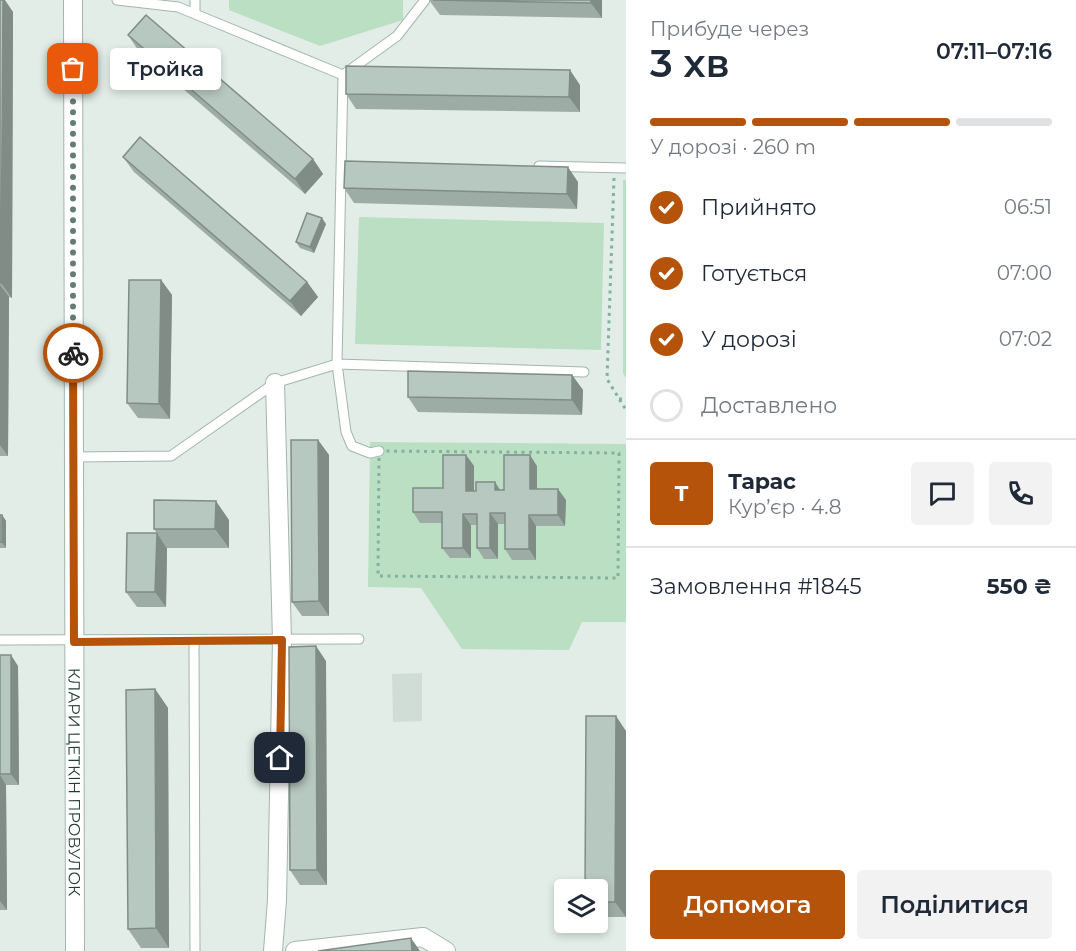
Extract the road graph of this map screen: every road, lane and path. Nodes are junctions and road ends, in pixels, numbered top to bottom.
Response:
1 (73, 0) edge
2 (117, 0) edge
3 (195, 0) edge
4 (425, 0) edge
5 (195, 13) junction
6 (344, 75) junction
7 (342, 163) junction
8 (353, 163) edge
9 (531, 166) edge
10 (614, 168) junction
11 (626, 168) edge
12 (337, 364) junction
13 (584, 372) dead end
14 (275, 383) junction
15 (620, 399) junction
16 (626, 399) edge
17 (626, 410) edge
18 (379, 451) junction
19 (74, 457) junction
20 (359, 639) dead end
21 (0, 640) edge
22 (194, 640) junction
23 (282, 640) junction
24 (74, 642) junction
25 (75, 951) edge
26 (195, 951) edge
27 (273, 951) edge
28 (295, 951) edge
29 (446, 951) edge

1 - 19 street, КЛАРИ ЦЕТКІН ПРОВУЛОК
2 - 5 lane
3 - 5 lane
4 - 6 lane
5 - 6 lane
6 - 7 lane
7 - 8 lane
7 - 12 lane
9 - 10 lane
10 - 11 lane
10 - 15 path
12 - 13 lane
12 - 14 lane
12 - 18 lane
14 - 19 lane
14 - 23 street
15 - 16 path
15 - 17 path
18 - 18 path
19 - 24 street, КЛАРИ ЦЕТКІН ПРОВУЛОК
20 - 23 lane
21 - 24 lane
22 - 23 lane
22 - 24 lane
22 - 26 lane
23 - 27 street
24 - 25 street, КЛАРИ ЦЕТКІН ПРОВУЛОК
28 - 29 street

